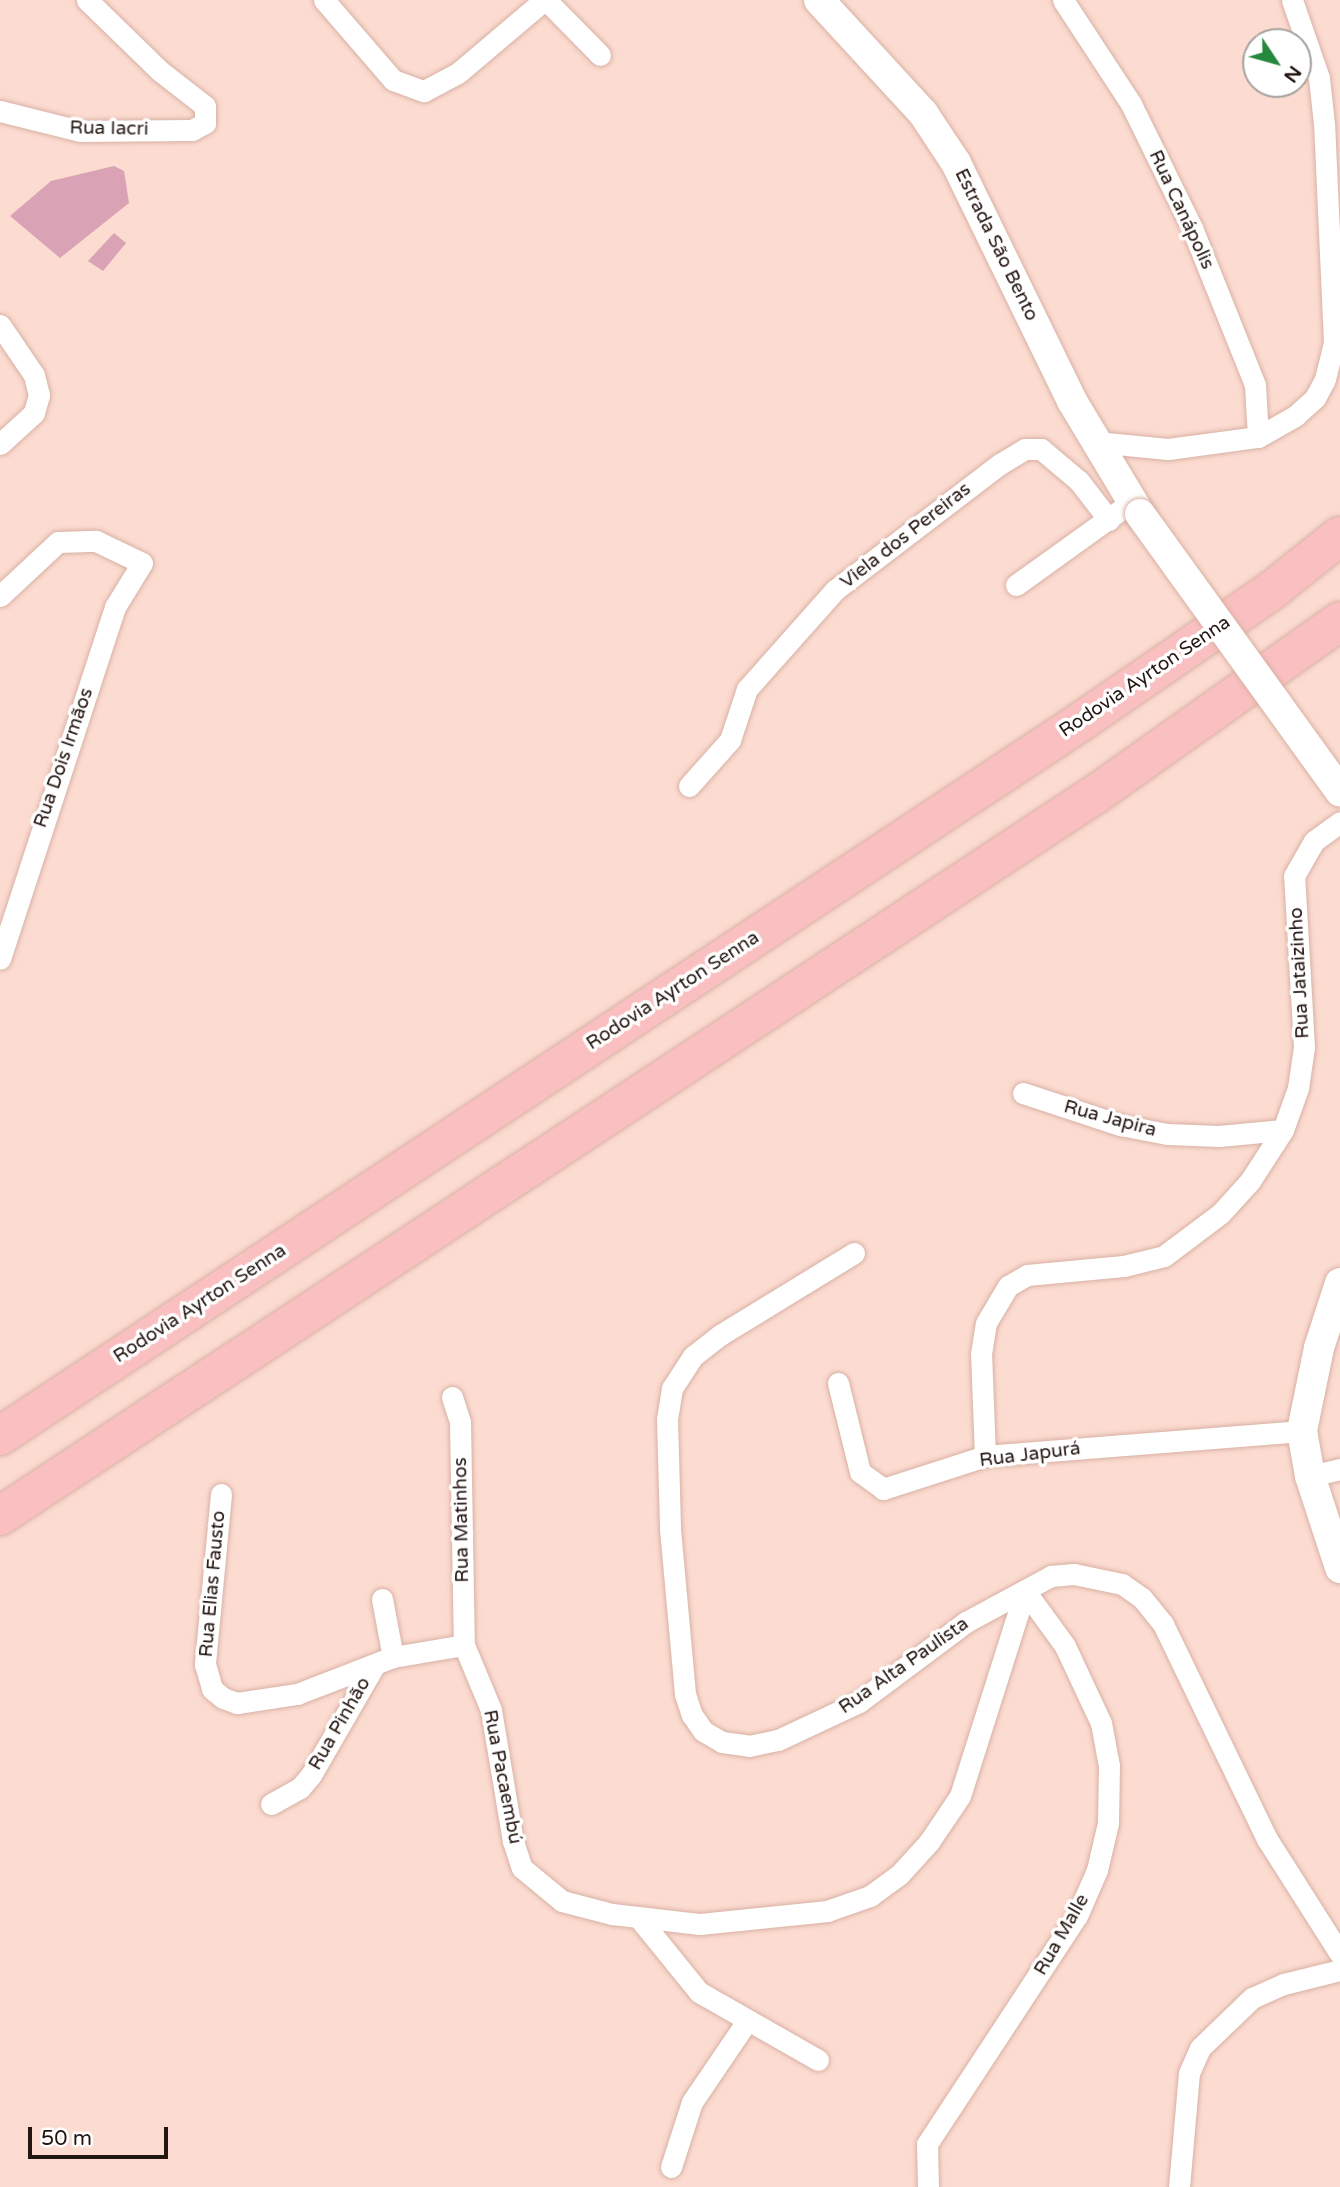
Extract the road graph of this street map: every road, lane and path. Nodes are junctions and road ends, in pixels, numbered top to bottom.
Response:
1 (87, 0) edge
2 (324, 0) edge
3 (545, 0) edge
4 (819, 0) edge
5 (1063, 0) edge
6 (1292, 0) edge
7 (600, 55) dead end
8 (0, 111) edge
9 (0, 325) edge
10 (1258, 437) junction
11 (1096, 442) junction
12 (0, 444) edge
13 (1127, 512) junction
14 (1340, 536) edge
15 (1016, 585) dead end
16 (0, 596) edge
17 (1340, 621) edge
18 (689, 786) dead end
19 (1340, 791) edge
20 (1340, 822) edge
21 (0, 960) edge
22 (1023, 1093) dead end
23 (1283, 1130) junction
24 (854, 1253) dead end
25 (1340, 1283) edge
26 (838, 1383) dead end
27 (452, 1397) dead end
28 (1302, 1431) junction
29 (0, 1436) edge
30 (985, 1456) junction
31 (1340, 1469) edge
32 (1310, 1476) junction
33 (221, 1494) dead end
34 (0, 1516) edge
35 (1340, 1568) edge
36 (1025, 1591) junction
37 (382, 1599) dead end
38 (464, 1645) junction
39 (384, 1661) junction
40 (271, 1804) dead end
41 (639, 1918) junction
42 (1340, 1954) edge
43 (1340, 1970) edge
44 (747, 2021) junction
45 (818, 2060) dead end
46 (671, 2167) dead end
47 (928, 2187) edge
48 (1180, 2187) edge

1 - 8 street, Rua Iacri
2 - 3 street
3 - 7 street
4 - 11 street, Estrada São Bento
5 - 10 street, Rua Canápolis
6 - 10 street
9 - 12 street
10 - 11 street
11 - 13 street, Estrada São Bento
13 - 15 street
13 - 18 street, Viela dos Pereiras
13 - 19 street, Estrada São Bento, bridge
14 - 29 highway, Rodovia Ayrton Senna
16 - 21 street, Rua Dois Irmãos
17 - 34 highway
20 - 23 street, Rua Jataizinho
22 - 23 street, Rua Japira
23 - 30 street, Rua Jataizinho
24 - 36 street, Rua Alta Paulista
25 - 28 street
26 - 30 street, Rua Japurá
27 - 38 street, Rua Matinhos
28 - 30 street, Rua Japurá
28 - 32 street
31 - 32 street
32 - 35 street
33 - 39 street, Rua Elias Fausto
36 - 41 street, Rua Pacaembú
36 - 42 street, Rua Alta Paulista
36 - 47 street, Rua Malle
37 - 39 street
38 - 39 street, Rua Elias Fausto
38 - 41 street, Rua Pacaembú
39 - 40 street, Rua Pinhão
41 - 44 street
43 - 48 street
44 - 45 street
44 - 46 street

